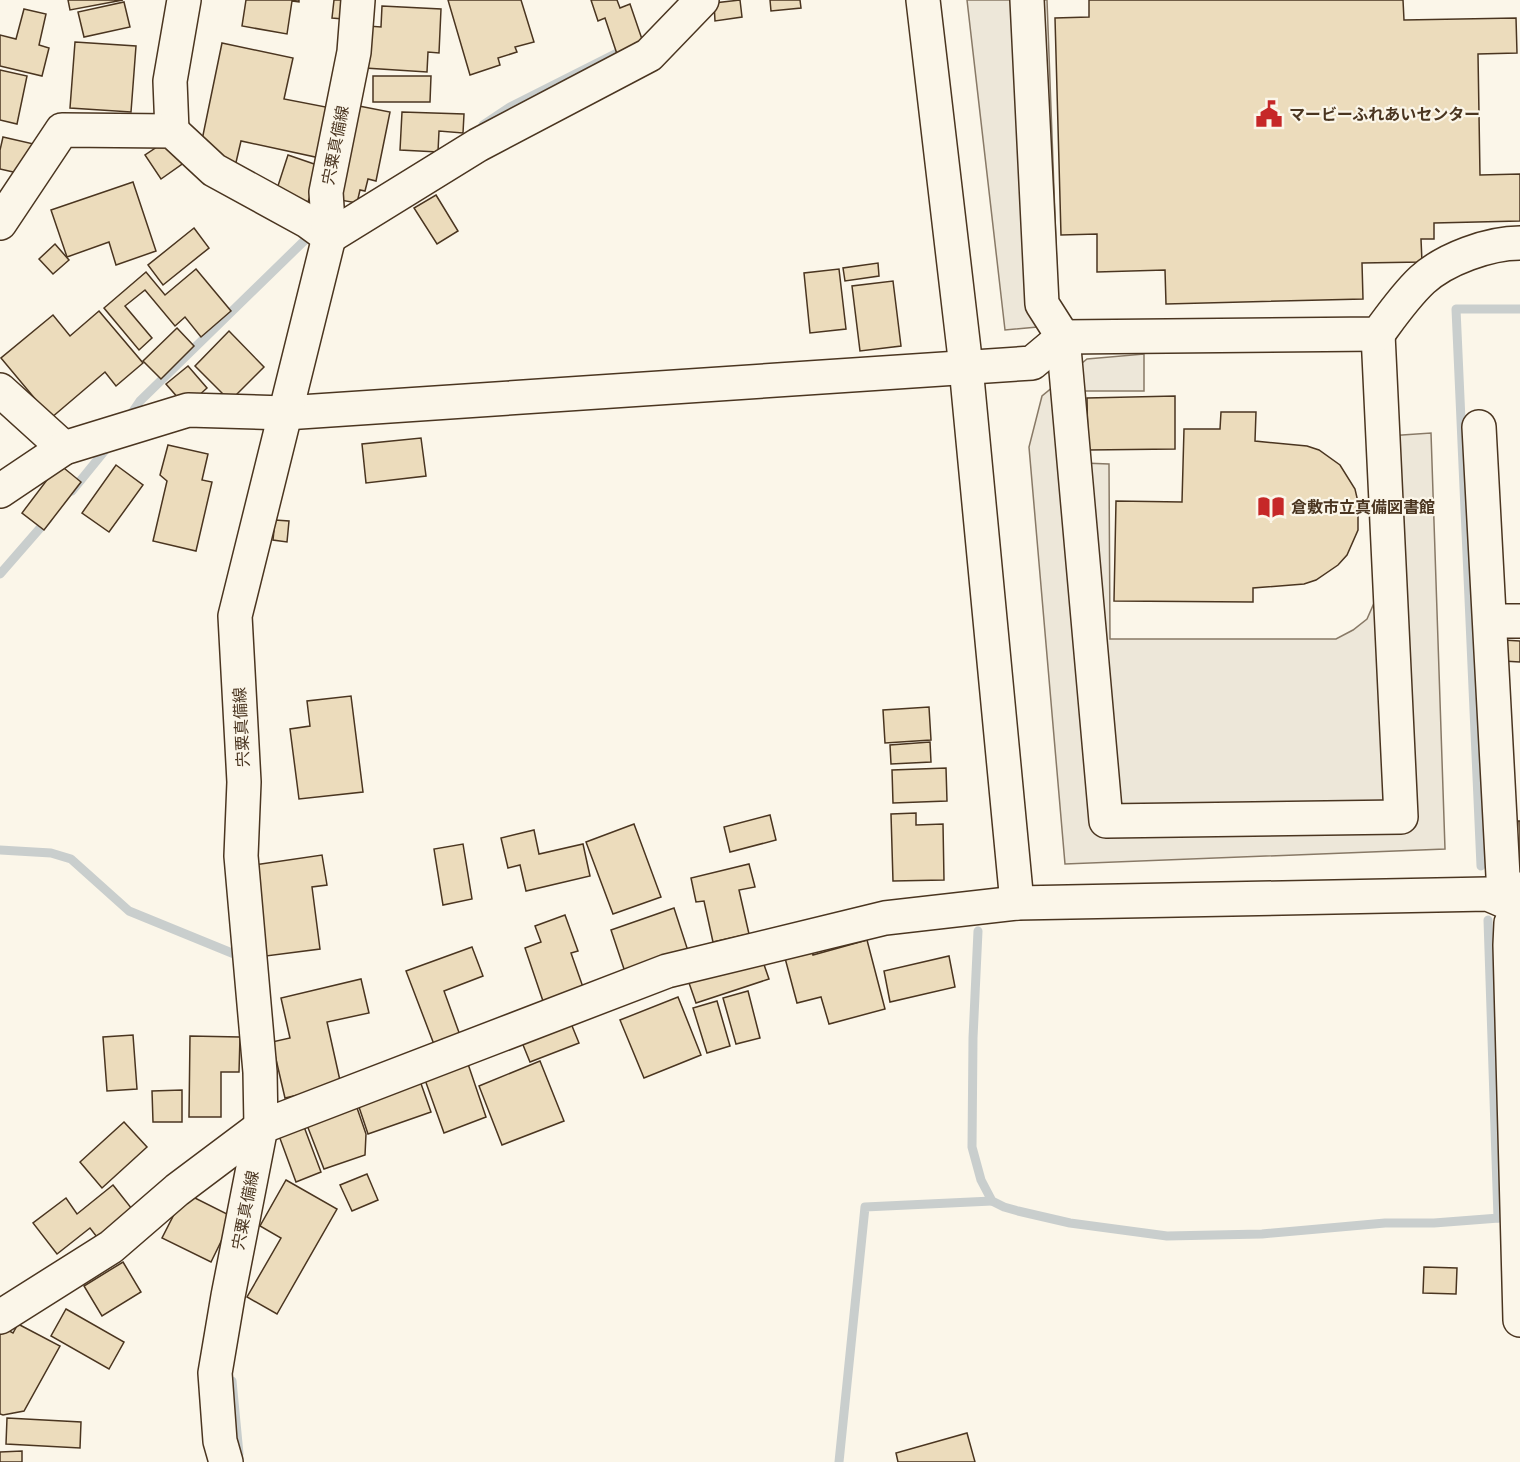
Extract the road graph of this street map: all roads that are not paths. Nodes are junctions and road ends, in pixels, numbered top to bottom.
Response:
1 (184, 0) edge
2 (358, 0) edge
3 (702, 0) edge
4 (923, 0) edge
5 (1027, 0) edge
6 (172, 130) junction
7 (0, 223) edge
8 (329, 237) junction
9 (1520, 243) edge
10 (1378, 334) junction
11 (1063, 337) junction
12 (966, 367) junction
13 (0, 390) edge
14 (285, 413) junction
15 (1479, 427) dead end
16 (64, 448) junction
17 (0, 490) edge
18 (1505, 621) edge
19 (1017, 903) junction
20 (1519, 906) edge
21 (261, 1126) junction
22 (1, 1313) edge
23 (1520, 1320) edge
24 (226, 1462) edge

1 - 6 street
2 - 8 street, 宍粟真備線
3 - 8 street
4 - 12 street
5 - 11 street
6 - 7 street
6 - 8 street
8 - 14 street, 宍粟真備線
9 - 10 street
10 - 11 street
10 - 11 street
11 - 12 street
12 - 14 street
12 - 19 street
13 - 16 street
14 - 16 street
14 - 21 street, 宍粟真備線
15 - 18 street
16 - 17 street
18 - 20 street
19 - 20 street
19 - 21 street
20 - 23 street
21 - 22 street
21 - 24 street, 宍粟真備線

